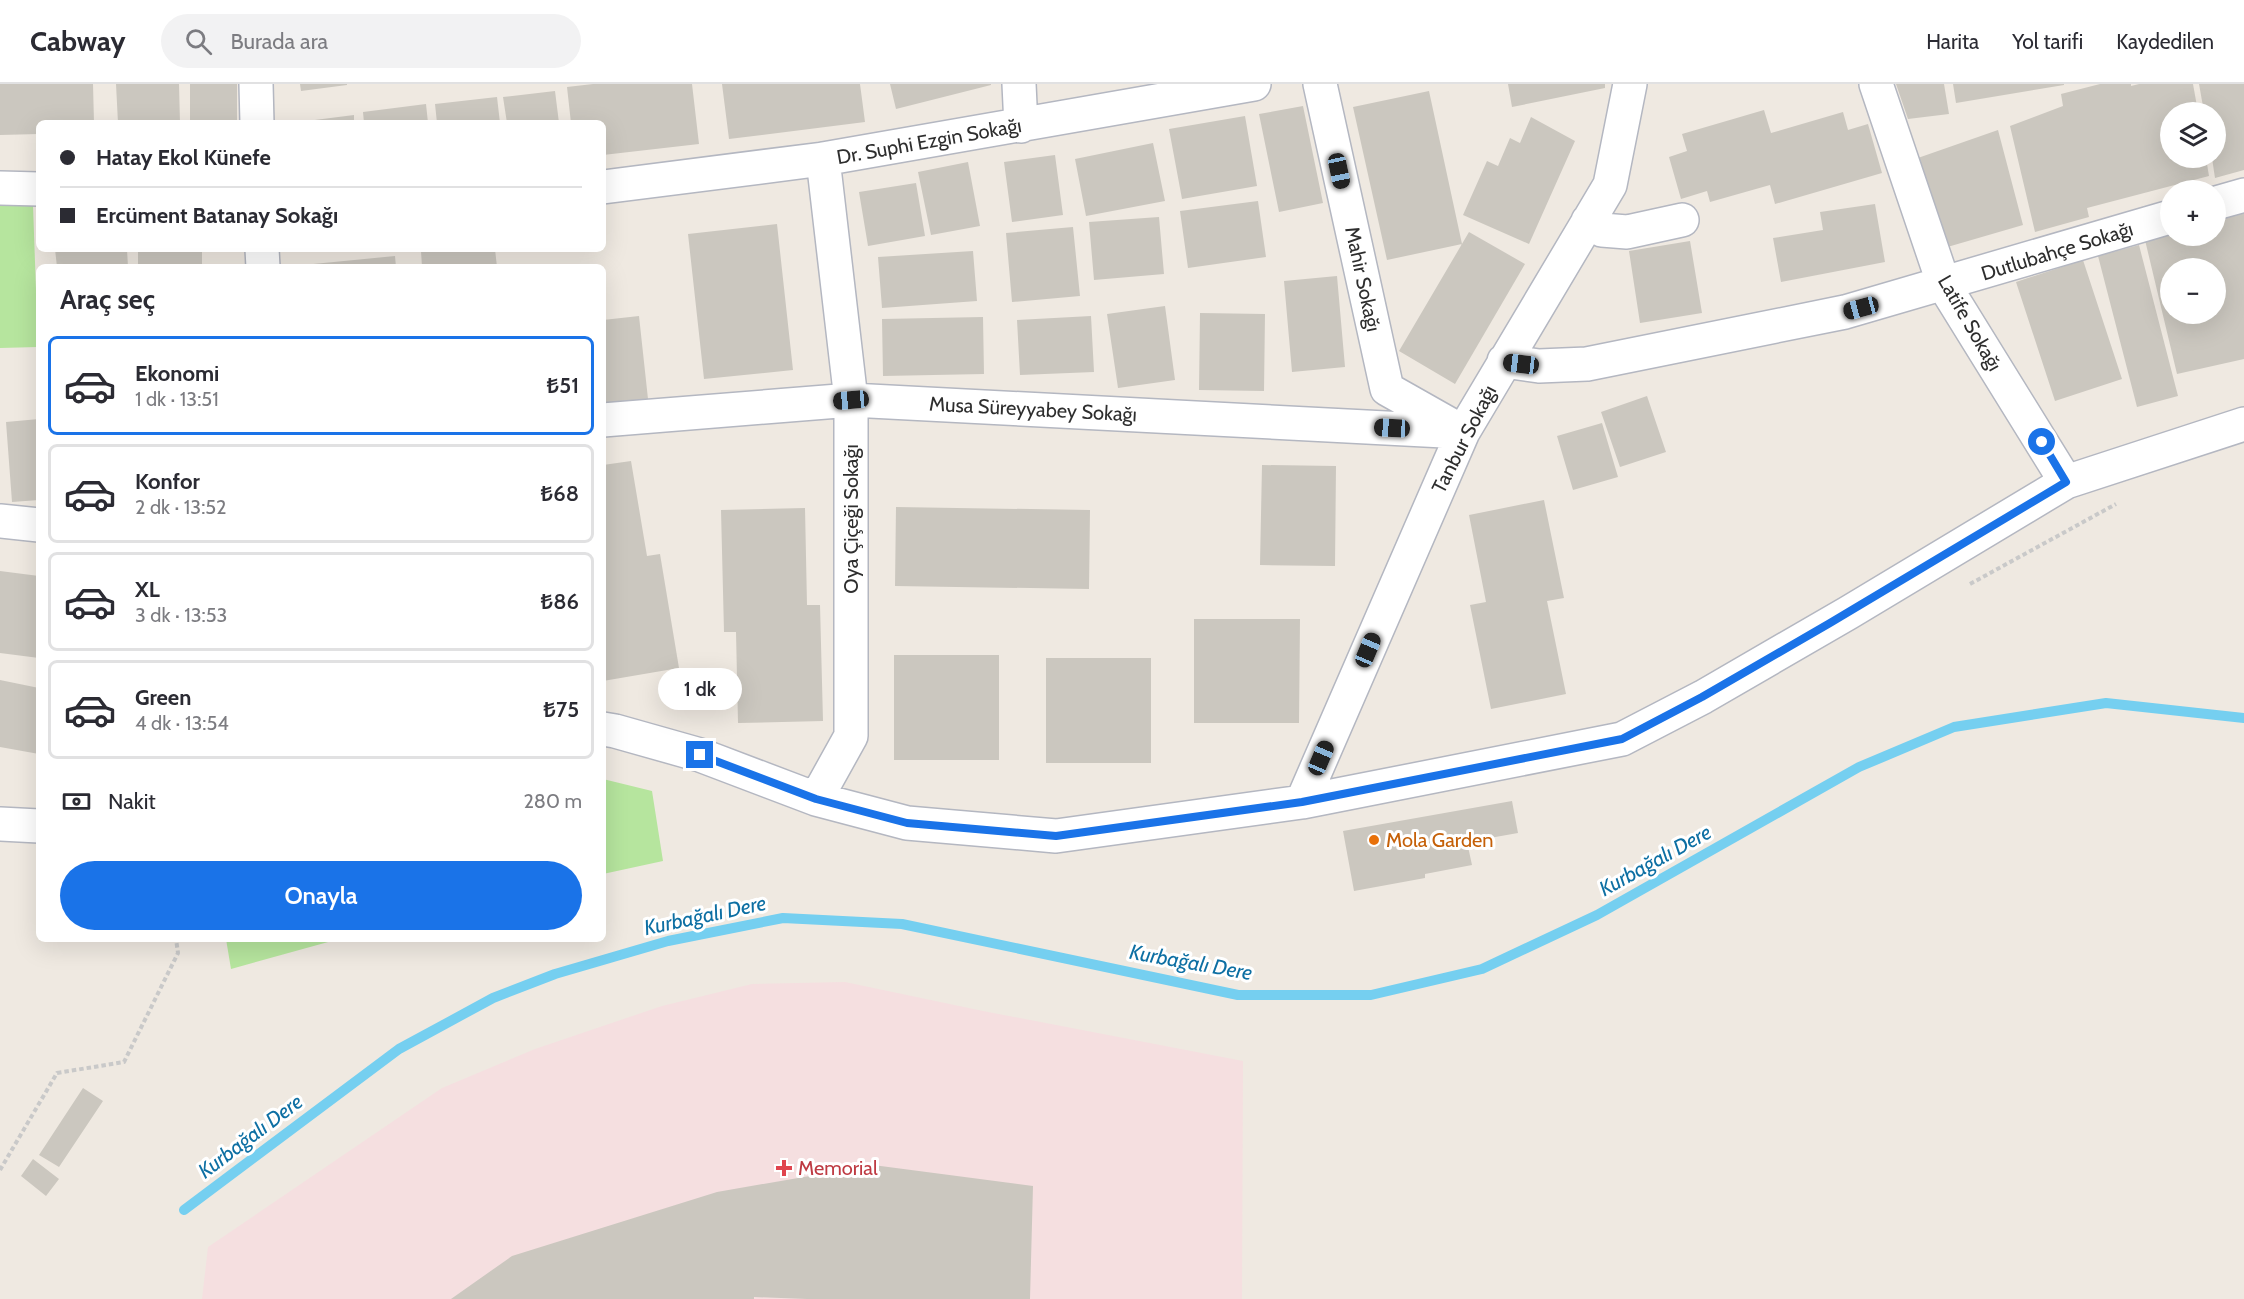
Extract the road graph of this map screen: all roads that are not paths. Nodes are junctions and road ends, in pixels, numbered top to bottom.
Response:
1 (256, 84) edge
2 (1019, 84) edge
3 (1254, 84) edge
4 (1320, 84) edge
5 (1630, 84) edge
6 (1876, 84) edge
7 (257, 120) edge
8 (1021, 126) junction
9 (824, 159) junction
10 (606, 187) edge
11 (0, 188) edge
12 (36, 189) edge
13 (2244, 195) edge
14 (2226, 200) edge
15 (1682, 220) dead end
16 (2160, 220) edge
17 (1588, 221) junction
18 (1944, 285) junction
19 (1504, 361) junction
20 (851, 400) junction
21 (606, 420) edge
22 (2244, 424) edge
23 (1463, 432) junction
24 (2066, 482) junction
25 (0, 521) edge
26 (36, 525) edge
27 (606, 729) edge
28 (816, 799) junction
29 (1302, 802) junction
30 (0, 824) edge
31 (36, 826) edge

1 - 7 street
2 - 8 street
3 - 8 street, Dr. Suphi Ezgin Sokağı
4 - 23 street, Mahir Sokağı
5 - 17 street, Tanbur Sokağı
6 - 18 street, Latife Sokağı
8 - 9 street, Dr. Suphi Ezgin Sokağı
9 - 10 street, Dr. Suphi Ezgin Sokağı
9 - 20 street, Oya Çiçeği Sokağı
11 - 12 street
13 - 14 street
15 - 17 street
16 - 18 street, Dutlubahçe Sokağı
17 - 19 street, Tanbur Sokağı
18 - 19 street, Dutlubahçe Sokağı
18 - 24 street, Latife Sokağı
19 - 23 street, Tanbur Sokağı
20 - 21 street, Musa Süreyyabey Sokağı
20 - 23 street, Musa Süreyyabey Sokağı
20 - 28 street, Oya Çiçeği Sokağı
22 - 24 street
23 - 29 street, Tanbur Sokağı
24 - 29 street
25 - 26 street
27 - 28 street
28 - 29 street
30 - 31 street

